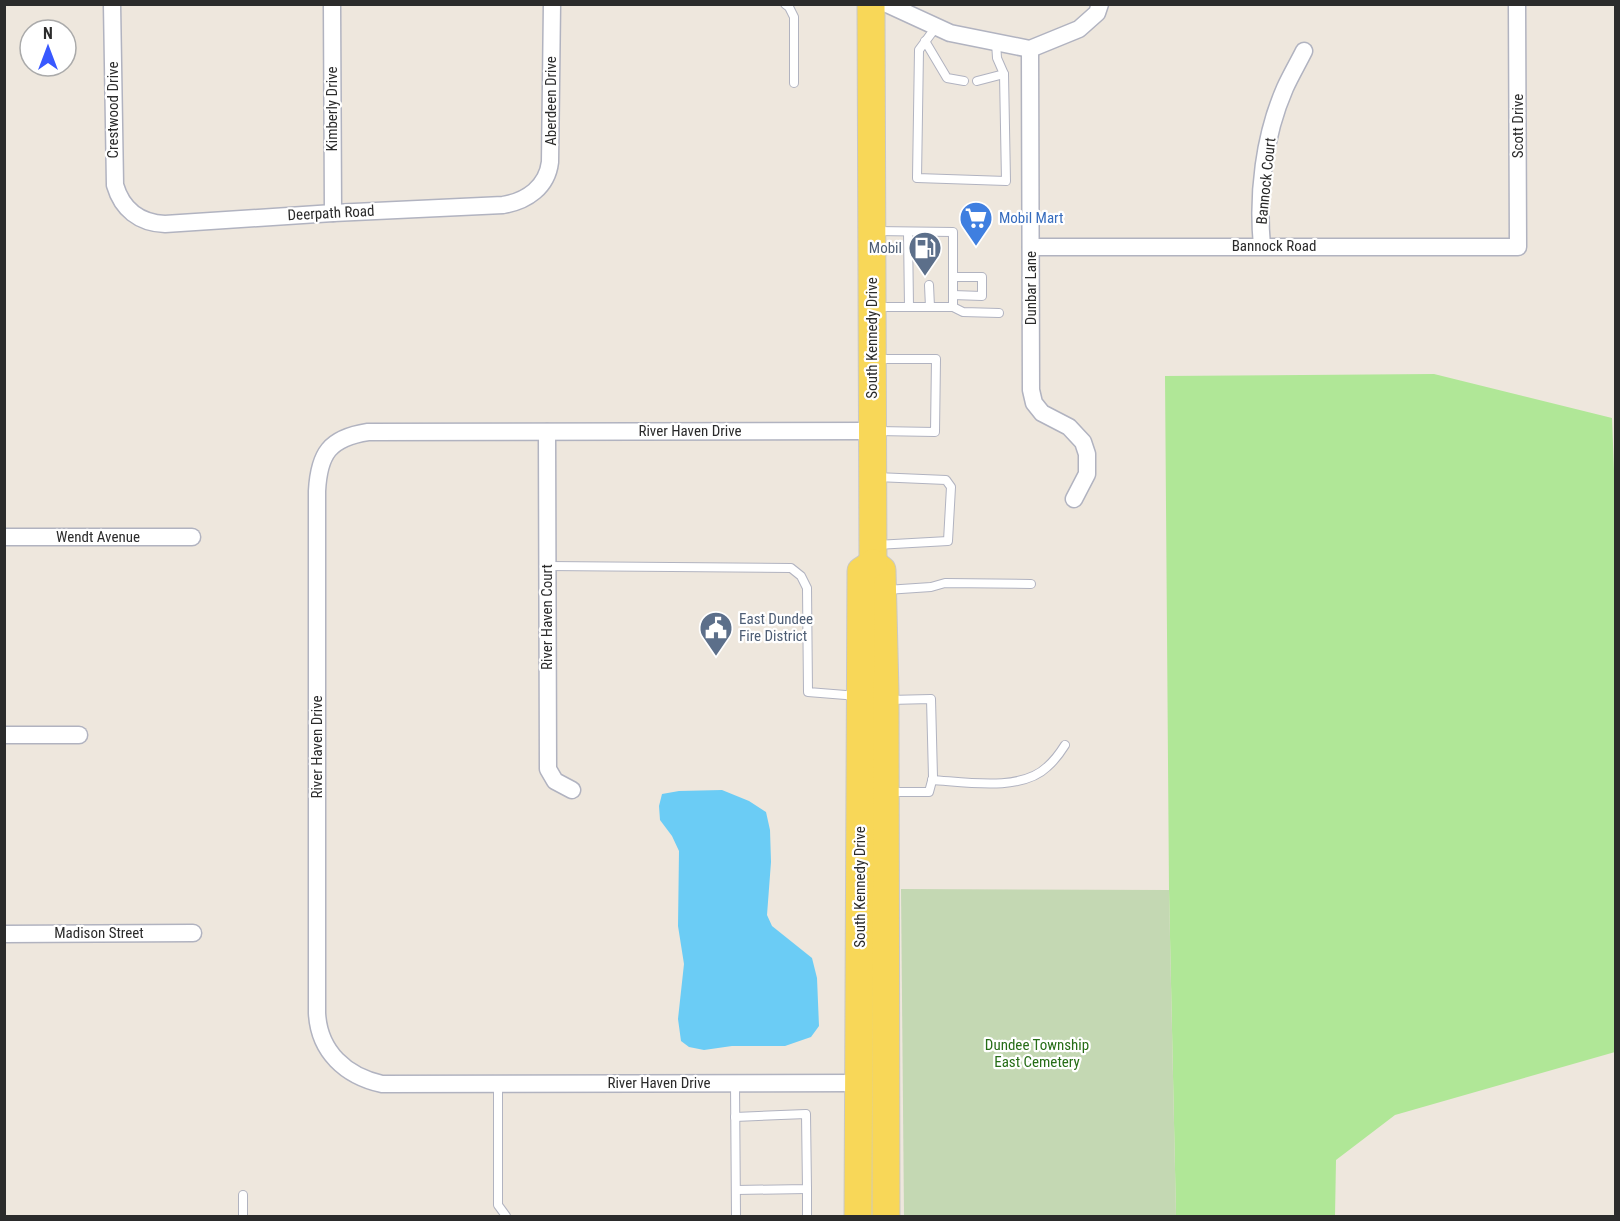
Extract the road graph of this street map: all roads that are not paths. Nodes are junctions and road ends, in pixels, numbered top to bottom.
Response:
1 (112, 4) edge
2 (332, 4) edge
3 (552, 4) edge
4 (785, 4) edge
5 (871, 4) edge
6 (887, 4) edge
7 (1101, 4) edge
8 (1517, 4) edge
9 (936, 27) junction
10 (925, 41) junction
11 (996, 42) junction
12 (1030, 49) junction
13 (1304, 51) dead end
14 (1004, 74) junction
15 (963, 81) dead end
16 (976, 81) dead end
17 (794, 83) dead end
18 (534, 192) joint
19 (129, 211) joint
20 (333, 213) junction
21 (872, 231) junction
22 (908, 232) junction
23 (929, 232) junction
24 (1262, 246) junction
25 (1031, 247) junction
26 (1518, 247) joint
27 (929, 252) dead end
28 (953, 277) junction
29 (929, 285) dead end
30 (953, 295) junction
31 (872, 307) junction
32 (909, 307) junction
33 (930, 307) junction
34 (953, 307) junction
35 (999, 313) dead end
36 (872, 359) junction
37 (872, 431) junction
38 (547, 432) junction
39 (872, 477) junction
40 (1074, 499) dead end
41 (4, 537) edge
42 (192, 537) dead end
43 (873, 554) junction
44 (547, 566) junction
45 (1031, 584) dead end
46 (882, 590) junction
47 (873, 698) junction
48 (4, 735) edge
49 (79, 735) dead end
50 (1065, 746) dead end
51 (932, 780) junction
52 (572, 790) dead end
53 (885, 792) junction
54 (193, 933) dead end
55 (4, 934) edge
56 (498, 1083) junction
57 (735, 1083) junction
58 (859, 1083) junction
59 (735, 1117) junction
60 (807, 1189) junction
61 (736, 1190) junction
62 (243, 1194) dead end
63 (243, 1216) edge
64 (506, 1216) edge
65 (736, 1216) edge
66 (807, 1216) edge
67 (858, 1216) edge
68 (886, 1216) edge

1 - 19 street, Crestwood Drive
2 - 20 street, Kimberly Drive
3 - 18 street, Aberdeen Drive
4 - 17 lane
5 - 21 main road, South Kennedy Drive
6 - 9 street
7 - 12 street
8 - 26 street, Scott Drive
9 - 10 lane
9 - 11 street
10 - 14 lane
10 - 15 lane
11 - 12 street
11 - 14 lane
12 - 25 street, Dunbar Lane
13 - 24 street, Bannock Court
14 - 16 lane
18 - 20 street, Deerpath Road
19 - 20 street, Deerpath Road
21 - 22 lane
21 - 31 main road, South Kennedy Drive
22 - 23 lane
22 - 32 lane
23 - 27 lane
23 - 28 lane
24 - 25 street, Bannock Road
24 - 26 street, Bannock Road
25 - 40 street, Dunbar Lane
28 - 30 lane
28 - 30 lane
29 - 33 lane
30 - 34 lane
31 - 32 lane
31 - 36 main road, South Kennedy Drive
32 - 33 lane
33 - 34 lane
34 - 35 lane
36 - 37 main road, South Kennedy Drive
36 - 37 lane
37 - 38 street, River Haven Drive
37 - 39 main road, South Kennedy Drive
38 - 44 street, River Haven Court
38 - 56 street, River Haven Drive
39 - 43 main road, South Kennedy Drive
39 - 43 lane
41 - 42 street, Wendt Avenue
43 - 46 main road, South Kennedy Drive
43 - 47 main road, South Kennedy Drive
44 - 47 lane
44 - 52 street, River Haven Court
45 - 46 lane
46 - 47 main road, South Kennedy Drive
47 - 51 lane
47 - 53 main road, South Kennedy Drive
47 - 58 main road, South Kennedy Drive
48 - 49 street
50 - 51 lane
51 - 53 lane
53 - 68 main road, South Kennedy Drive
54 - 55 street, Madison Street
56 - 57 street, River Haven Drive
56 - 64 lane
57 - 58 street, River Haven Drive
57 - 59 lane
58 - 67 main road, South Kennedy Drive
59 - 60 lane
59 - 61 lane
60 - 61 lane
60 - 66 lane
61 - 65 lane
62 - 63 lane

